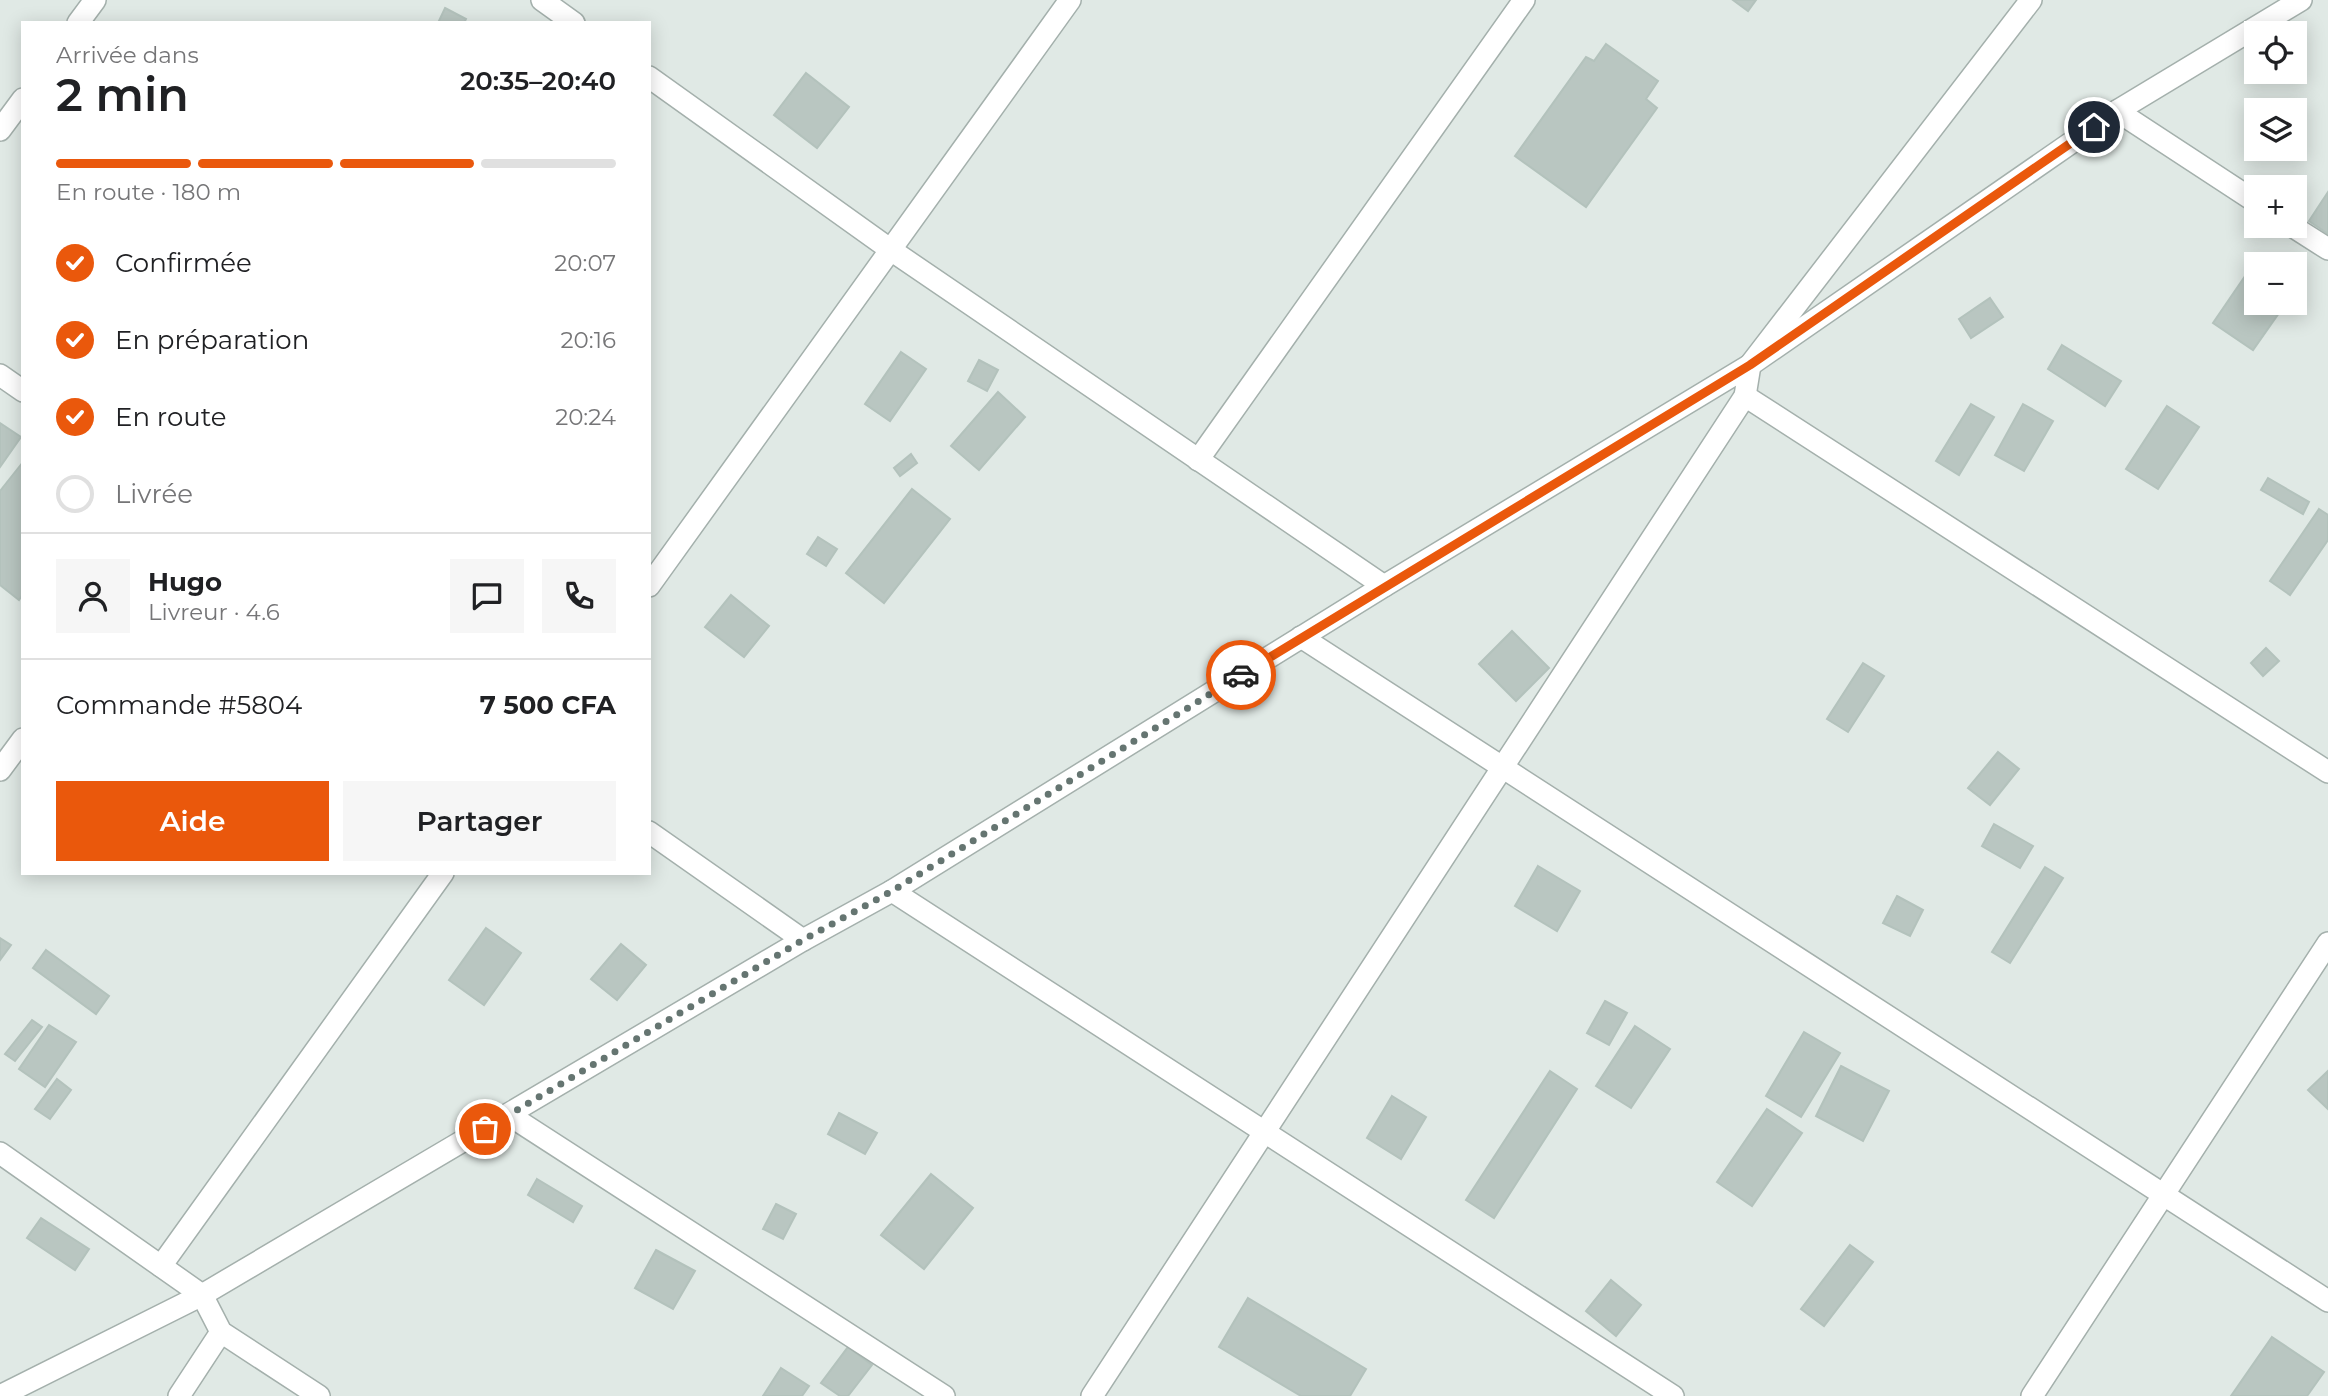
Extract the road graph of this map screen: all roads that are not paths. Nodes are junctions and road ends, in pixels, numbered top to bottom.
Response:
1 (94, 0) edge
2 (542, 0) edge
3 (1070, 0) edge
4 (1524, 0) edge
5 (2031, 0) edge
6 (2301, 0) edge
7 (570, 16) edge
8 (79, 21) edge
9 (651, 78) edge
10 (21, 102) edge
11 (2117, 111) junction
12 (0, 130) edge
13 (2244, 194) edge
14 (2307, 236) edge
15 (2328, 249) edge
16 (891, 250) junction
17 (1750, 365) junction
18 (0, 374) edge
19 (21, 390) edge
20 (1745, 396) junction
21 (1198, 460) junction
22 (651, 583) edge
23 (1384, 586) junction
24 (1301, 637) junction
25 (21, 742) edge
26 (1503, 767) junction
27 (0, 770) edge
28 (2328, 772) edge
29 (651, 833) edge
30 (442, 875) edge
31 (892, 891) junction
32 (803, 940) junction
33 (2328, 943) edge
34 (509, 1115) junction
35 (1265, 1132) junction
36 (0, 1153) edge
37 (2164, 1194) junction
38 (161, 1266) junction
39 (202, 1295) junction
40 (2328, 1301) edge
41 (221, 1332) junction
42 (0, 1396) edge
43 (179, 1396) edge
44 (319, 1396) edge
45 (944, 1396) edge
46 (1092, 1396) edge
47 (1673, 1396) edge
48 (2032, 1396) edge

1 - 8 street
2 - 7 street
3 - 16 street
4 - 21 street
5 - 17 street
6 - 11 street
9 - 16 street
10 - 12 street
11 - 13 street
11 - 17 street
14 - 15 street
16 - 21 street
16 - 22 street
17 - 20 street
17 - 23 street
18 - 19 street
20 - 26 street
20 - 28 street
21 - 23 street
23 - 24 street
24 - 26 street
24 - 31 street
25 - 27 street
26 - 35 street
26 - 37 street
29 - 32 street
30 - 38 street
31 - 32 street
31 - 35 street
32 - 34 street
33 - 37 street
34 - 39 street
34 - 45 street
35 - 46 street
35 - 47 street
36 - 38 street
37 - 40 street
37 - 48 street
38 - 39 street
39 - 41 street
39 - 42 street
41 - 43 street
41 - 44 street

